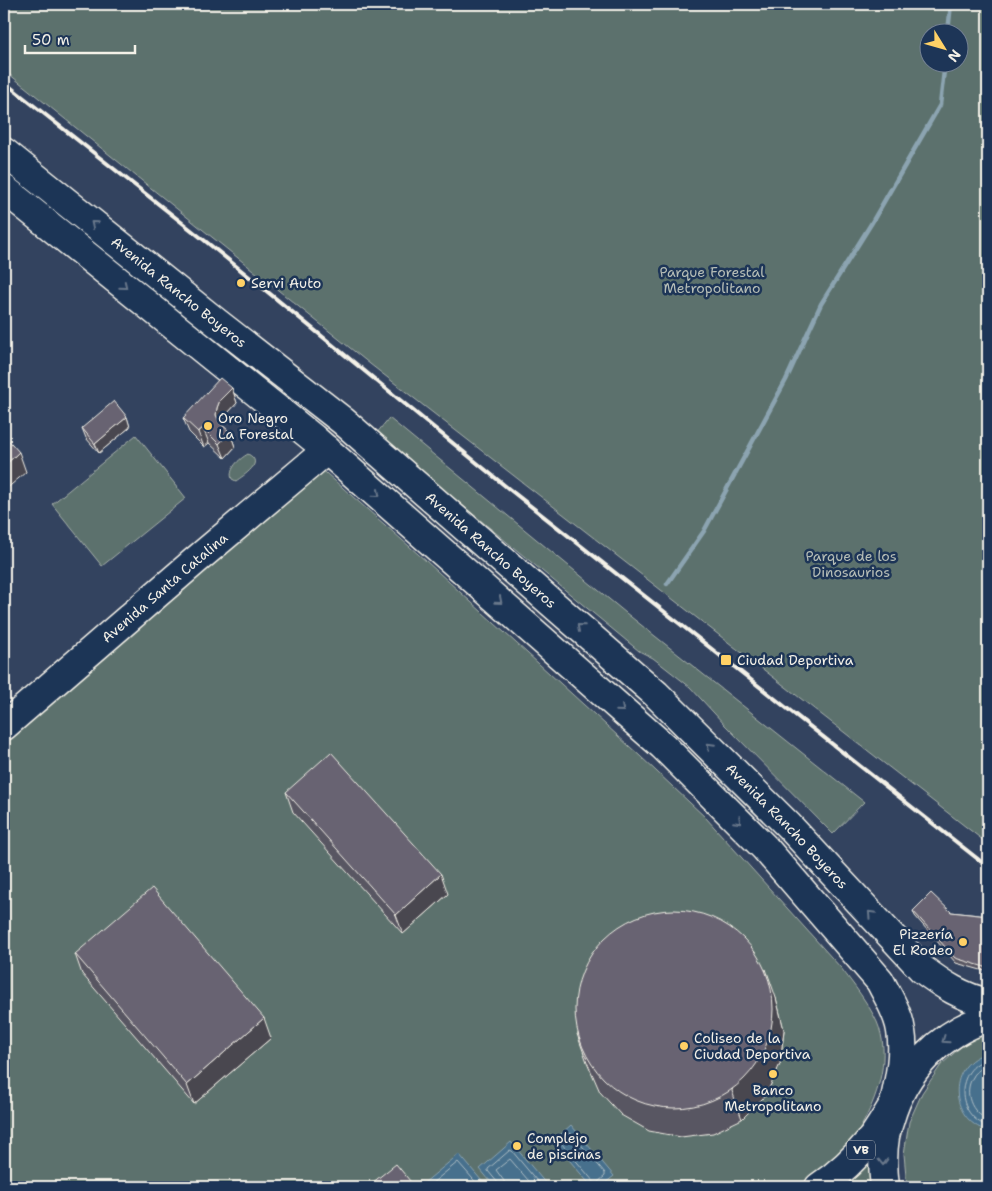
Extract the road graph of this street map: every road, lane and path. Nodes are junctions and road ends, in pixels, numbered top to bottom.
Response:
1 (4, 152) edge
2 (4, 189) edge
3 (282, 374) junction
4 (325, 448) junction
5 (385, 458) junction
6 (4, 705) edge
7 (4, 726) edge
8 (943, 985) junction
9 (988, 995) edge
10 (988, 1003) edge
11 (988, 1018) edge
12 (894, 1104) junction
13 (819, 1187) edge
14 (886, 1187) edge

3 -> 1 main road, Avenida Rancho Boyeros
2 -> 4 main road
3 - 4 main road
3 - 5 main road, Avenida Rancho Boyeros
4 - 5 main road
4 - 6 main road, Avenida Santa Catalina
4 - 7 main road, Avenida Santa Catalina
4 -> 12 main road
8 -> 5 main road, Avenida Rancho Boyeros
8 - 9 main road
8 - 10 main road
11 -> 12 main road
12 - 13 main road, VB
12 -> 14 main road

